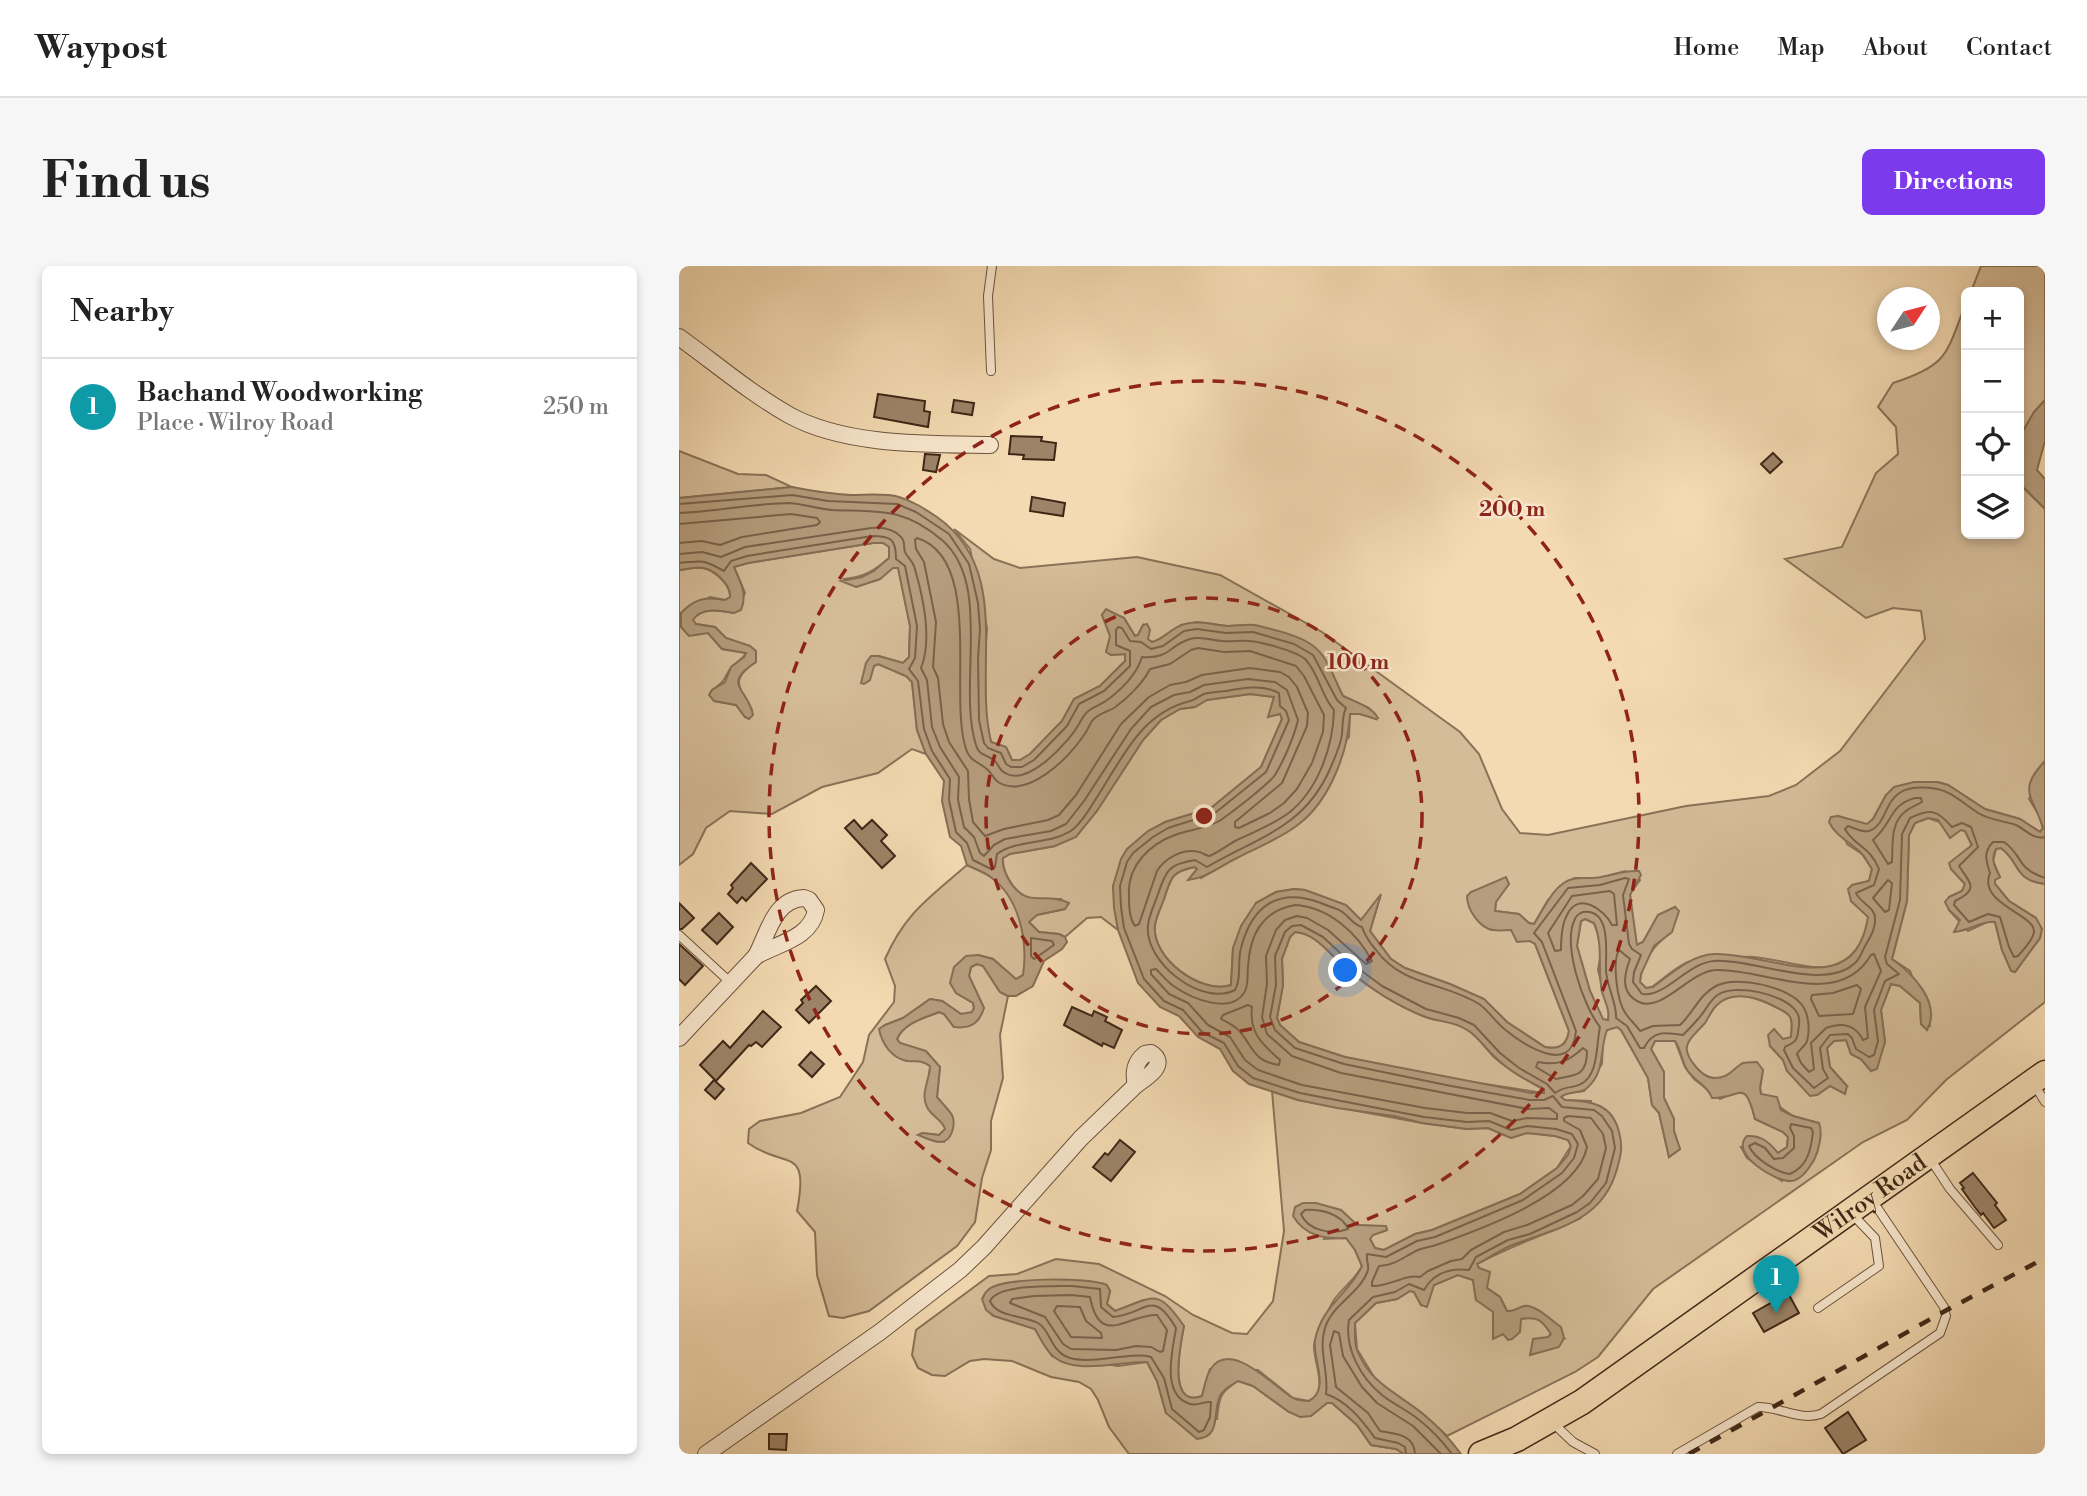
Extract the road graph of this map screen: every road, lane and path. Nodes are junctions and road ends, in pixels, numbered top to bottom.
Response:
1 (992, 266) edge
2 (679, 337) edge
3 (991, 372) dead end
4 (990, 445) dead end
5 (679, 935) edge
6 (756, 956) dead end
7 (731, 983) junction
8 (679, 1038) edge
9 (1136, 1085) dead end
10 (2041, 1085) edge
11 (1928, 1154) junction
12 (1870, 1196) junction
13 (1849, 1211) junction
14 (1997, 1245) dead end
15 (1818, 1308) dead end
16 (1551, 1421) junction
17 (706, 1454) edge
18 (1481, 1454) edge
19 (1595, 1454) edge
20 (1677, 1454) edge

1 - 3 lane
2 - 4 street
5 - 7 lane
6 - 7 street
7 - 8 street
9 - 17 street
10 - 11 main road, Wilroy Road
11 - 12 main road, Wilroy Road
11 - 14 lane
12 - 13 main road, Wilroy Road
12 - 20 lane
13 - 15 lane
13 - 16 main road, Wilroy Road
16 - 18 main road, Wilroy Road
16 - 19 lane

